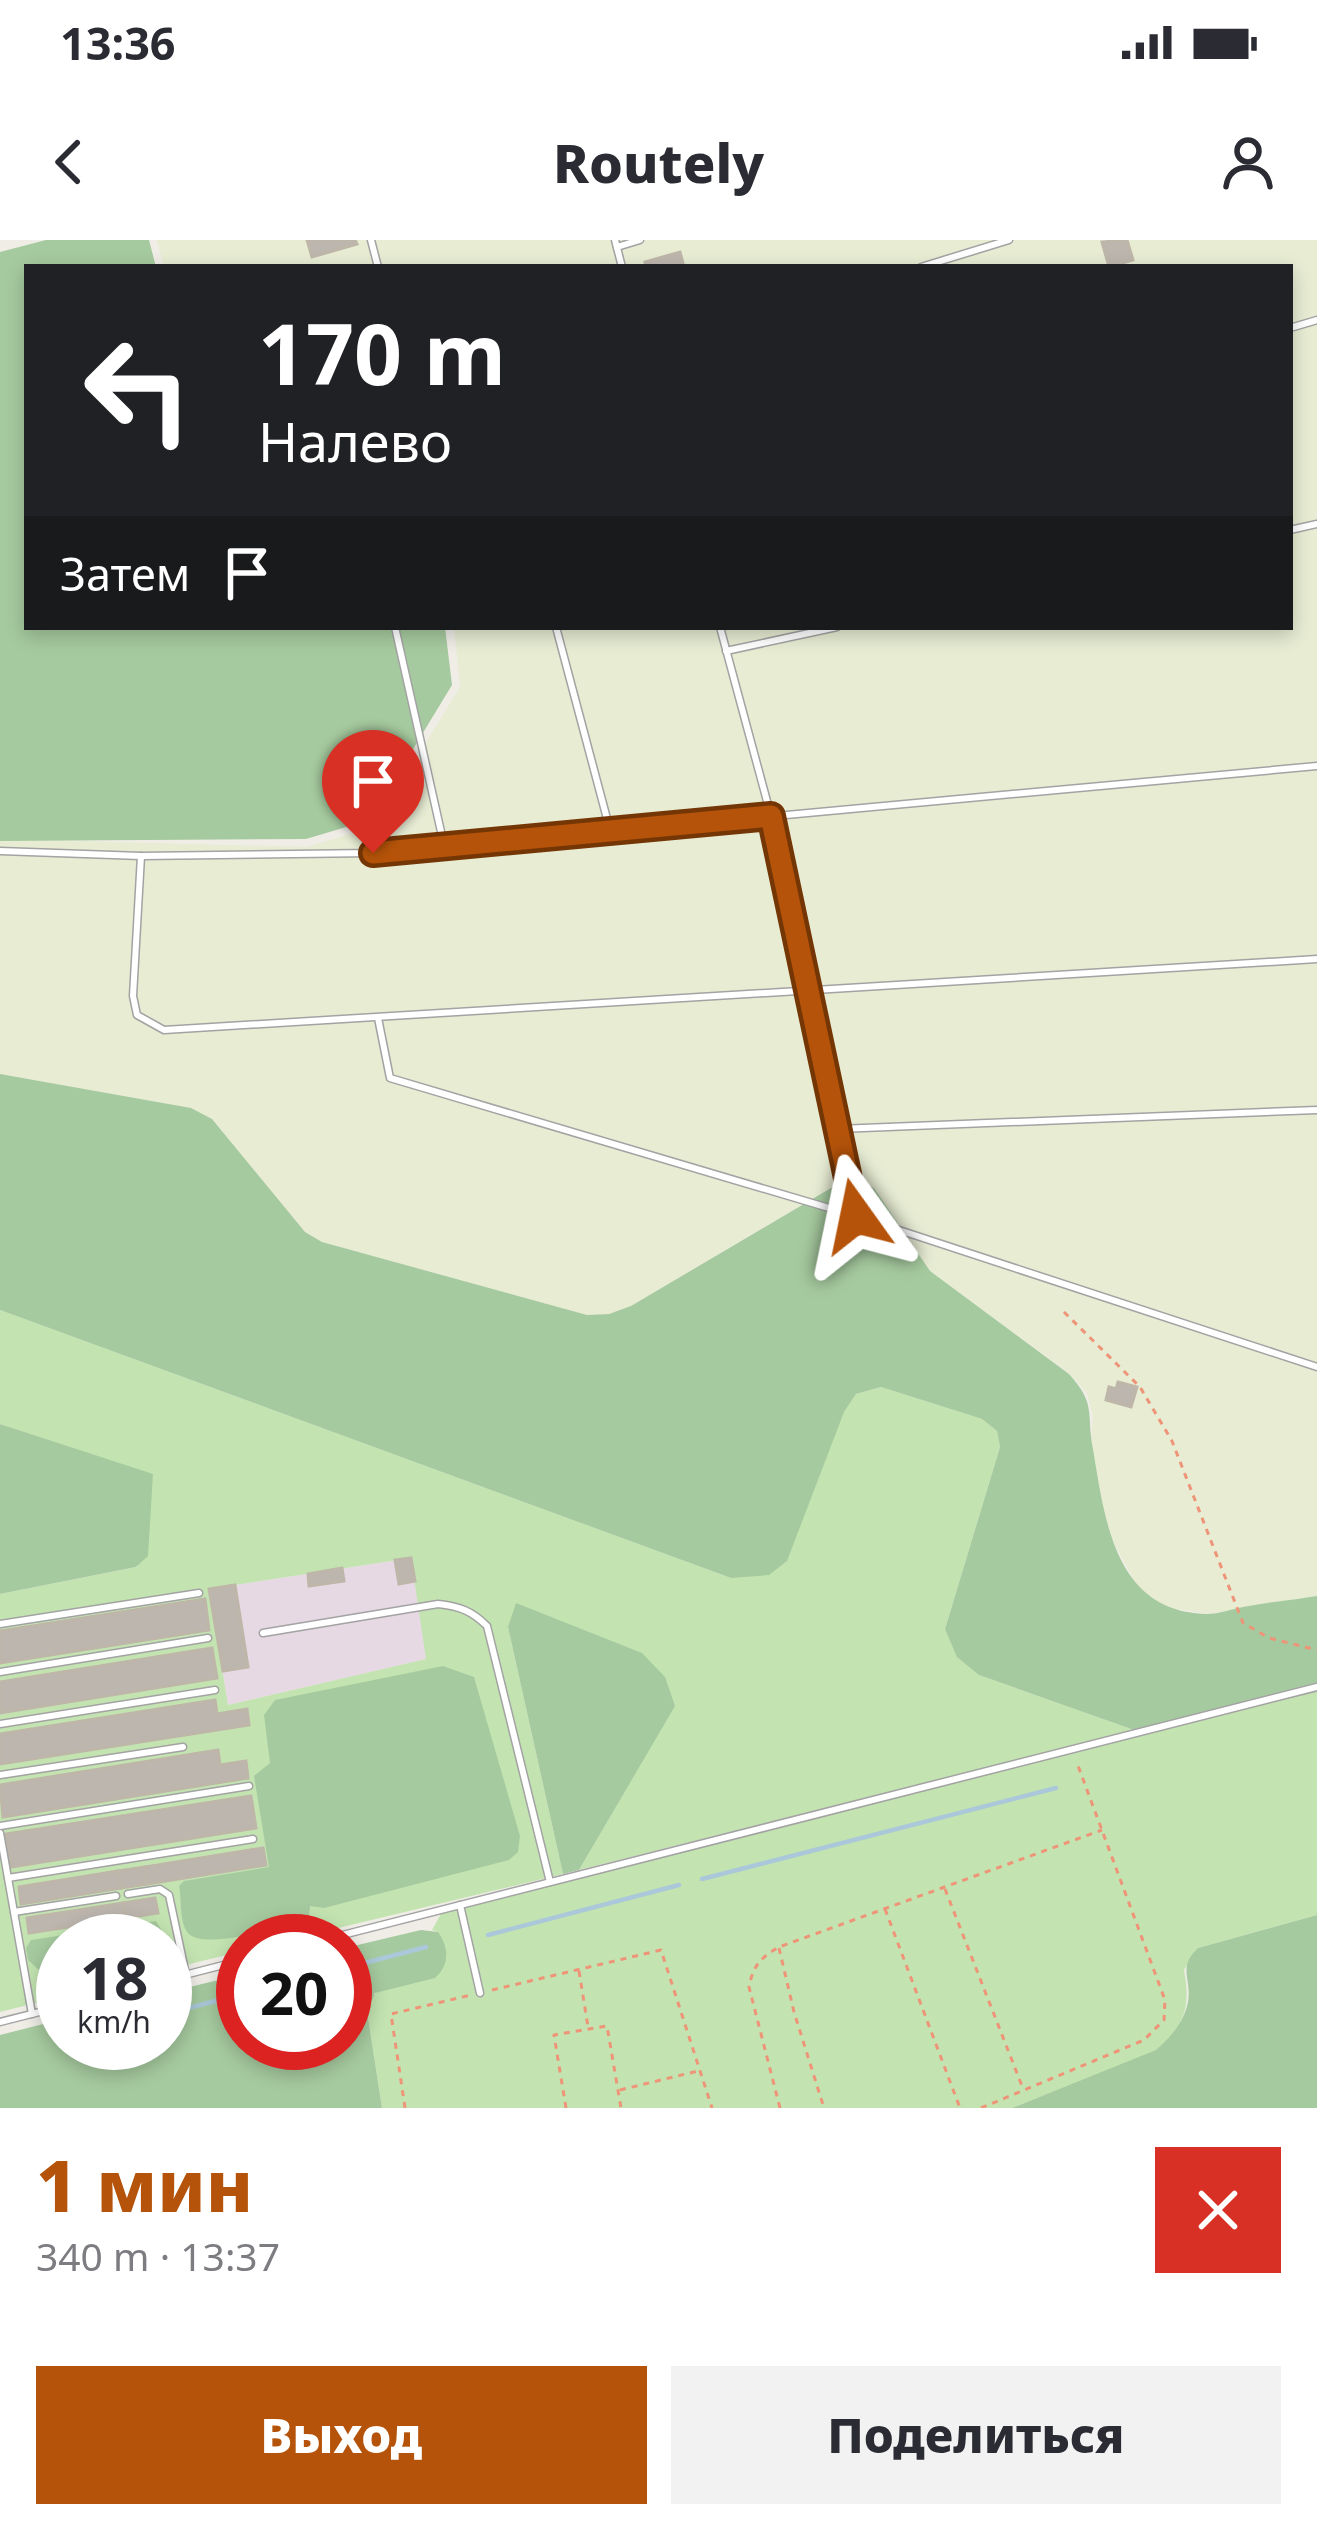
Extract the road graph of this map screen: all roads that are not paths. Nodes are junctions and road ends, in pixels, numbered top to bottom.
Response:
1 (640, 240) edge
2 (1009, 240) edge
3 (616, 243) edge
4 (931, 264) edge
5 (396, 630) edge
6 (557, 630) edge
7 (721, 630) edge
8 (823, 630) edge
9 (726, 651) junction
10 (1317, 766) edge
11 (771, 816) junction
12 (610, 830) junction
13 (444, 845) junction
14 (0, 851) edge
15 (141, 856) junction
16 (1317, 959) edge
17 (808, 990) junction
18 (378, 1016) junction
19 (1317, 1110) edge
20 (838, 1129) junction
21 (856, 1216) junction
22 (1317, 1367) edge
23 (199, 1593) dead end
24 (0, 1624) edge
25 (263, 1633) dead end
26 (208, 1638) dead end
27 (0, 1672) edge
28 (1317, 1688) edge
29 (215, 1690) dead end
30 (0, 1724) edge
31 (183, 1747) dead end
32 (0, 1774) edge
33 (249, 1786) dead end
34 (0, 1829) edge
35 (253, 1840) dead end
36 (8, 1878) junction
37 (550, 1882) junction
38 (128, 1894) dead end
39 (116, 1896) dead end
40 (460, 1905) junction
41 (14, 1912) junction
42 (173, 1914) edge
43 (372, 1927) edge
44 (480, 1993) road end
45 (36, 2013) edge
46 (32, 2014) junction
47 (0, 2022) edge

1 - 3 lane
2 - 4 lane
5 - 13 lane
6 - 12 lane
7 - 9 lane
8 - 9 lane
9 - 11 lane
10 - 11 lane
11 - 12 lane
11 - 17 lane
12 - 13 lane
13 - 15 lane
14 - 15 lane
15 - 18 lane
16 - 17 lane
17 - 18 lane
17 - 20 lane
18 - 21 lane
19 - 20 lane
20 - 21 lane
21 - 22 lane
23 - 24 lane
25 - 37 lane
26 - 27 lane
28 - 37 lane
29 - 30 lane
31 - 32 lane
33 - 34 lane
34 - 36 lane
35 - 36 lane
36 - 41 lane
37 - 40 lane
38 - 42 lane
39 - 41 lane
40 - 43 lane
40 - 44 lane
41 - 46 lane
45 - 46 lane
46 - 47 lane

